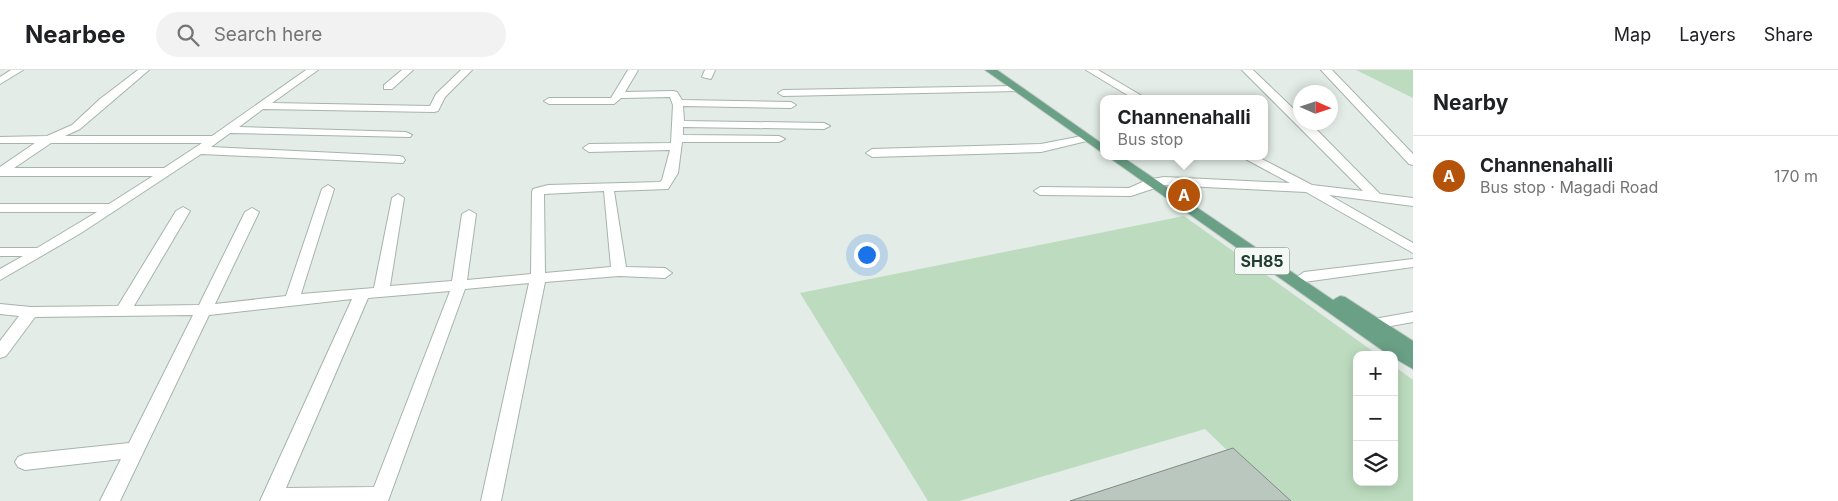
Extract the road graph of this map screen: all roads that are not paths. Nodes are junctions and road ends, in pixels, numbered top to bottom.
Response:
1 (18, 70) edge
2 (144, 70) edge
3 (313, 70) edge
4 (408, 70) edge
5 (467, 70) edge
6 (633, 70) edge
7 (990, 70) edge
8 (1002, 70) edge
9 (1091, 70) edge
10 (1247, 70) edge
11 (1326, 70) edge
12 (0, 81) edge
13 (388, 87) dead end
14 (1017, 89) junction
15 (783, 93) dead end
16 (618, 95) junction
17 (1135, 95) edge
18 (550, 100) dead end
19 (678, 103) junction
20 (791, 105) dead end
21 (259, 106) junction
22 (1293, 114) edge
23 (677, 124) junction
24 (824, 126) dead end
25 (226, 130) junction
26 (1309, 130) edge
27 (406, 135) dead end
28 (1100, 137) edge
29 (1086, 138) junction
30 (215, 139) junction
31 (779, 139) dead end
32 (0, 140) edge
33 (48, 140) junction
34 (676, 142) junction
35 (1100, 147) edge
36 (589, 148) dead end
37 (199, 150) junction
38 (872, 153) dead end
39 (399, 160) dead end
40 (1120, 160) edge
41 (1133, 160) edge
42 (1254, 160) edge
43 (1413, 161) edge
44 (0, 172) edge
45 (166, 172) junction
46 (1158, 182) junction
47 (1309, 188) junction
48 (328, 189) dead end
49 (1040, 191) dead end
50 (609, 193) dead end
51 (1376, 197) junction
52 (398, 198) dead end
53 (1413, 202) edge
54 (0, 208) edge
55 (112, 208) junction
56 (183, 211) dead end
57 (252, 212) dead end
58 (469, 214) dead end
59 (1413, 249) edge
60 (0, 252) edge
61 (43, 252) junction
62 (1413, 263) edge
63 (619, 271) junction
64 (665, 273) dead end
65 (0, 275) edge
66 (538, 278) junction
67 (1304, 278) junction
68 (459, 286) junction
69 (381, 292) junction
70 (362, 294) junction
71 (292, 300) junction
72 (0, 309) edge
73 (206, 310) junction
74 (123, 311) junction
75 (31, 312) junction
76 (1413, 317) edge
77 (1374, 324) junction
78 (1413, 349) edge
79 (0, 352) edge
80 (1413, 363) edge
81 (134, 450) junction
82 (25, 462) dead end
83 (272, 498) edge
84 (379, 498) edge
85 (110, 501) edge
86 (491, 501) edge

1 - 12 street
2 - 33 street
3 - 21 street
4 - 13 street
5 - 21 street
6 - 16 street
7 - 14 main road
8 - 28 main road
9 - 17 street
10 - 22 street
11 - 43 street
14 - 15 street
14 - 29 main road
16 - 18 street
16 - 19 street
19 - 20 street
19 - 23 street
21 - 25 street
23 - 24 street
23 - 34 street
25 - 27 street
25 - 30 street
26 - 51 street
29 - 35 main road
29 - 38 street
30 - 33 street
30 - 37 street
31 - 34 street
32 - 33 street
33 - 44 street
34 - 36 street
34 - 66 street
37 - 39 street
37 - 45 street
40 - 46 main road, SH85
41 - 46 main road, SH85
42 - 47 street
44 - 45 street
45 - 55 street
46 - 47 street
46 - 49 street
46 - 67 main road, SH85
46 - 80 main road, SH85
47 - 51 street
47 - 59 street
48 - 71 street
50 - 63 street
51 - 53 street
52 - 69 street
54 - 55 street
55 - 61 street
56 - 74 street
57 - 73 street
58 - 68 street
60 - 61 street
61 - 65 street
62 - 67 street
63 - 64 street
63 - 66 street
66 - 68 street
66 - 86 street
67 - 77 main road, SH85
68 - 69 street
68 - 84 street
69 - 70 street
70 - 71 street
70 - 83 street
71 - 73 street
72 - 75 street
73 - 74 street
73 - 81 street
74 - 75 street
75 - 79 street
76 - 77 street
77 - 78 main road, SH85
81 - 82 street
81 - 85 street
83 - 84 street

